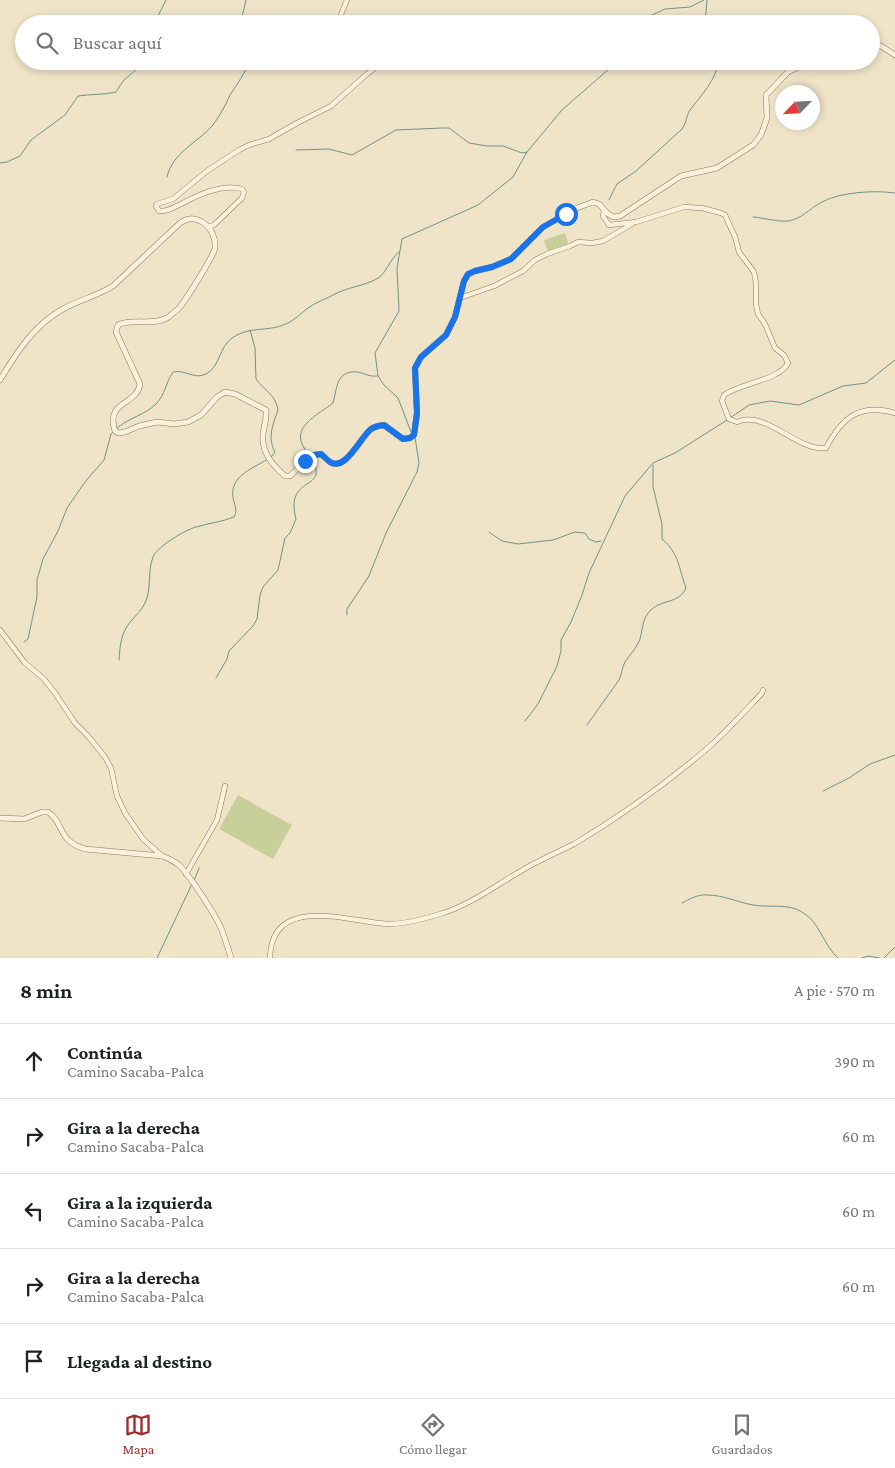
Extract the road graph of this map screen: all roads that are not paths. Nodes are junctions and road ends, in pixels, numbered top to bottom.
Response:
1 (347, 0) edge
2 (341, 15) edge
3 (880, 46) edge
4 (895, 55) edge
5 (372, 70) edge
6 (792, 70) edge
7 (604, 210) junction
8 (636, 222) junction
9 (208, 227) junction
10 (460, 298) junction
11 (0, 380) edge
12 (895, 413) edge
13 (0, 630) edge
14 (763, 690) dead end
15 (225, 786) dead end
16 (0, 818) edge
17 (162, 856) junction
18 (186, 874) junction
19 (231, 958) edge
20 (270, 958) edge

1 - 2 street
3 - 4 street
5 - 9 street
6 - 7 street
7 - 8 street
7 - 10 street
8 - 10 street
8 - 12 street
9 - 10 street
9 - 11 street
13 - 17 street
14 - 20 street
15 - 18 street
16 - 17 street
17 - 18 street
18 - 19 street

